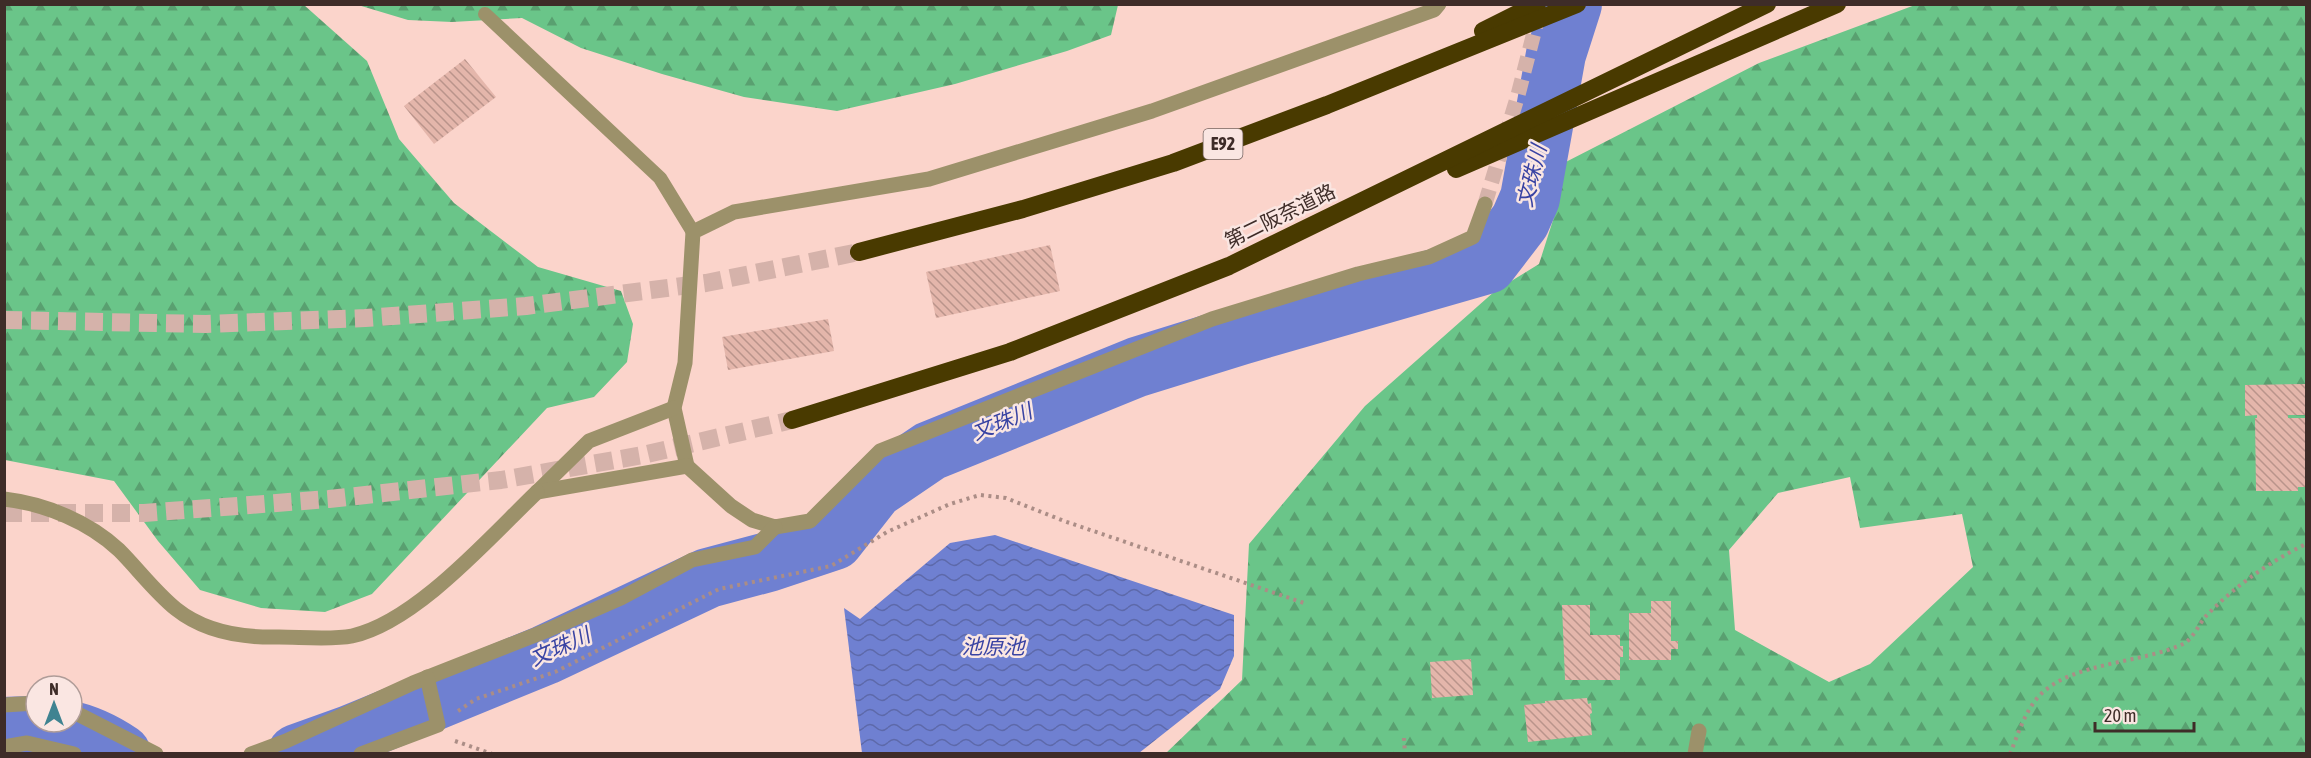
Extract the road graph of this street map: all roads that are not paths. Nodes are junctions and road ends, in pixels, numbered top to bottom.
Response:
1 (1439, 4) edge
2 (1537, 4) edge
3 (1577, 4) edge
4 (1767, 4) edge
5 (1837, 4) edge
6 (485, 14) dead end
7 (1327, 105) junction
8 (1485, 204) tunnel mouth
9 (1321, 221) junction
10 (693, 232) junction
11 (859, 252) tunnel mouth
12 (674, 408) junction
13 (792, 420) tunnel mouth
14 (687, 466) junction
15 (537, 492) junction
16 (4, 499) edge
17 (775, 527) junction
18 (427, 677) junction
19 (24, 704) edge
20 (4, 705) edge
21 (84, 717) edge
22 (1699, 731) dead end
23 (4, 747) edge
24 (74, 753) edge
25 (156, 753) edge
26 (251, 753) edge
27 (361, 753) edge
28 (1695, 753) edge

1 - 10 street
2 - 7 highway
3 - 7 highway, E92
4 - 9 highway, 第二阪奈道路
5 - 9 highway
6 - 10 lane
7 - 11 highway, E92
8 - 17 street
9 - 13 highway, 第二阪奈道路
10 - 12 street
12 - 14 street
12 - 15 street
14 - 15 street
14 - 17 street
15 - 16 street
17 - 18 street
18 - 26 street
18 - 27 street
19 - 20 street
21 - 25 street
22 - 28 street
23 - 24 street

